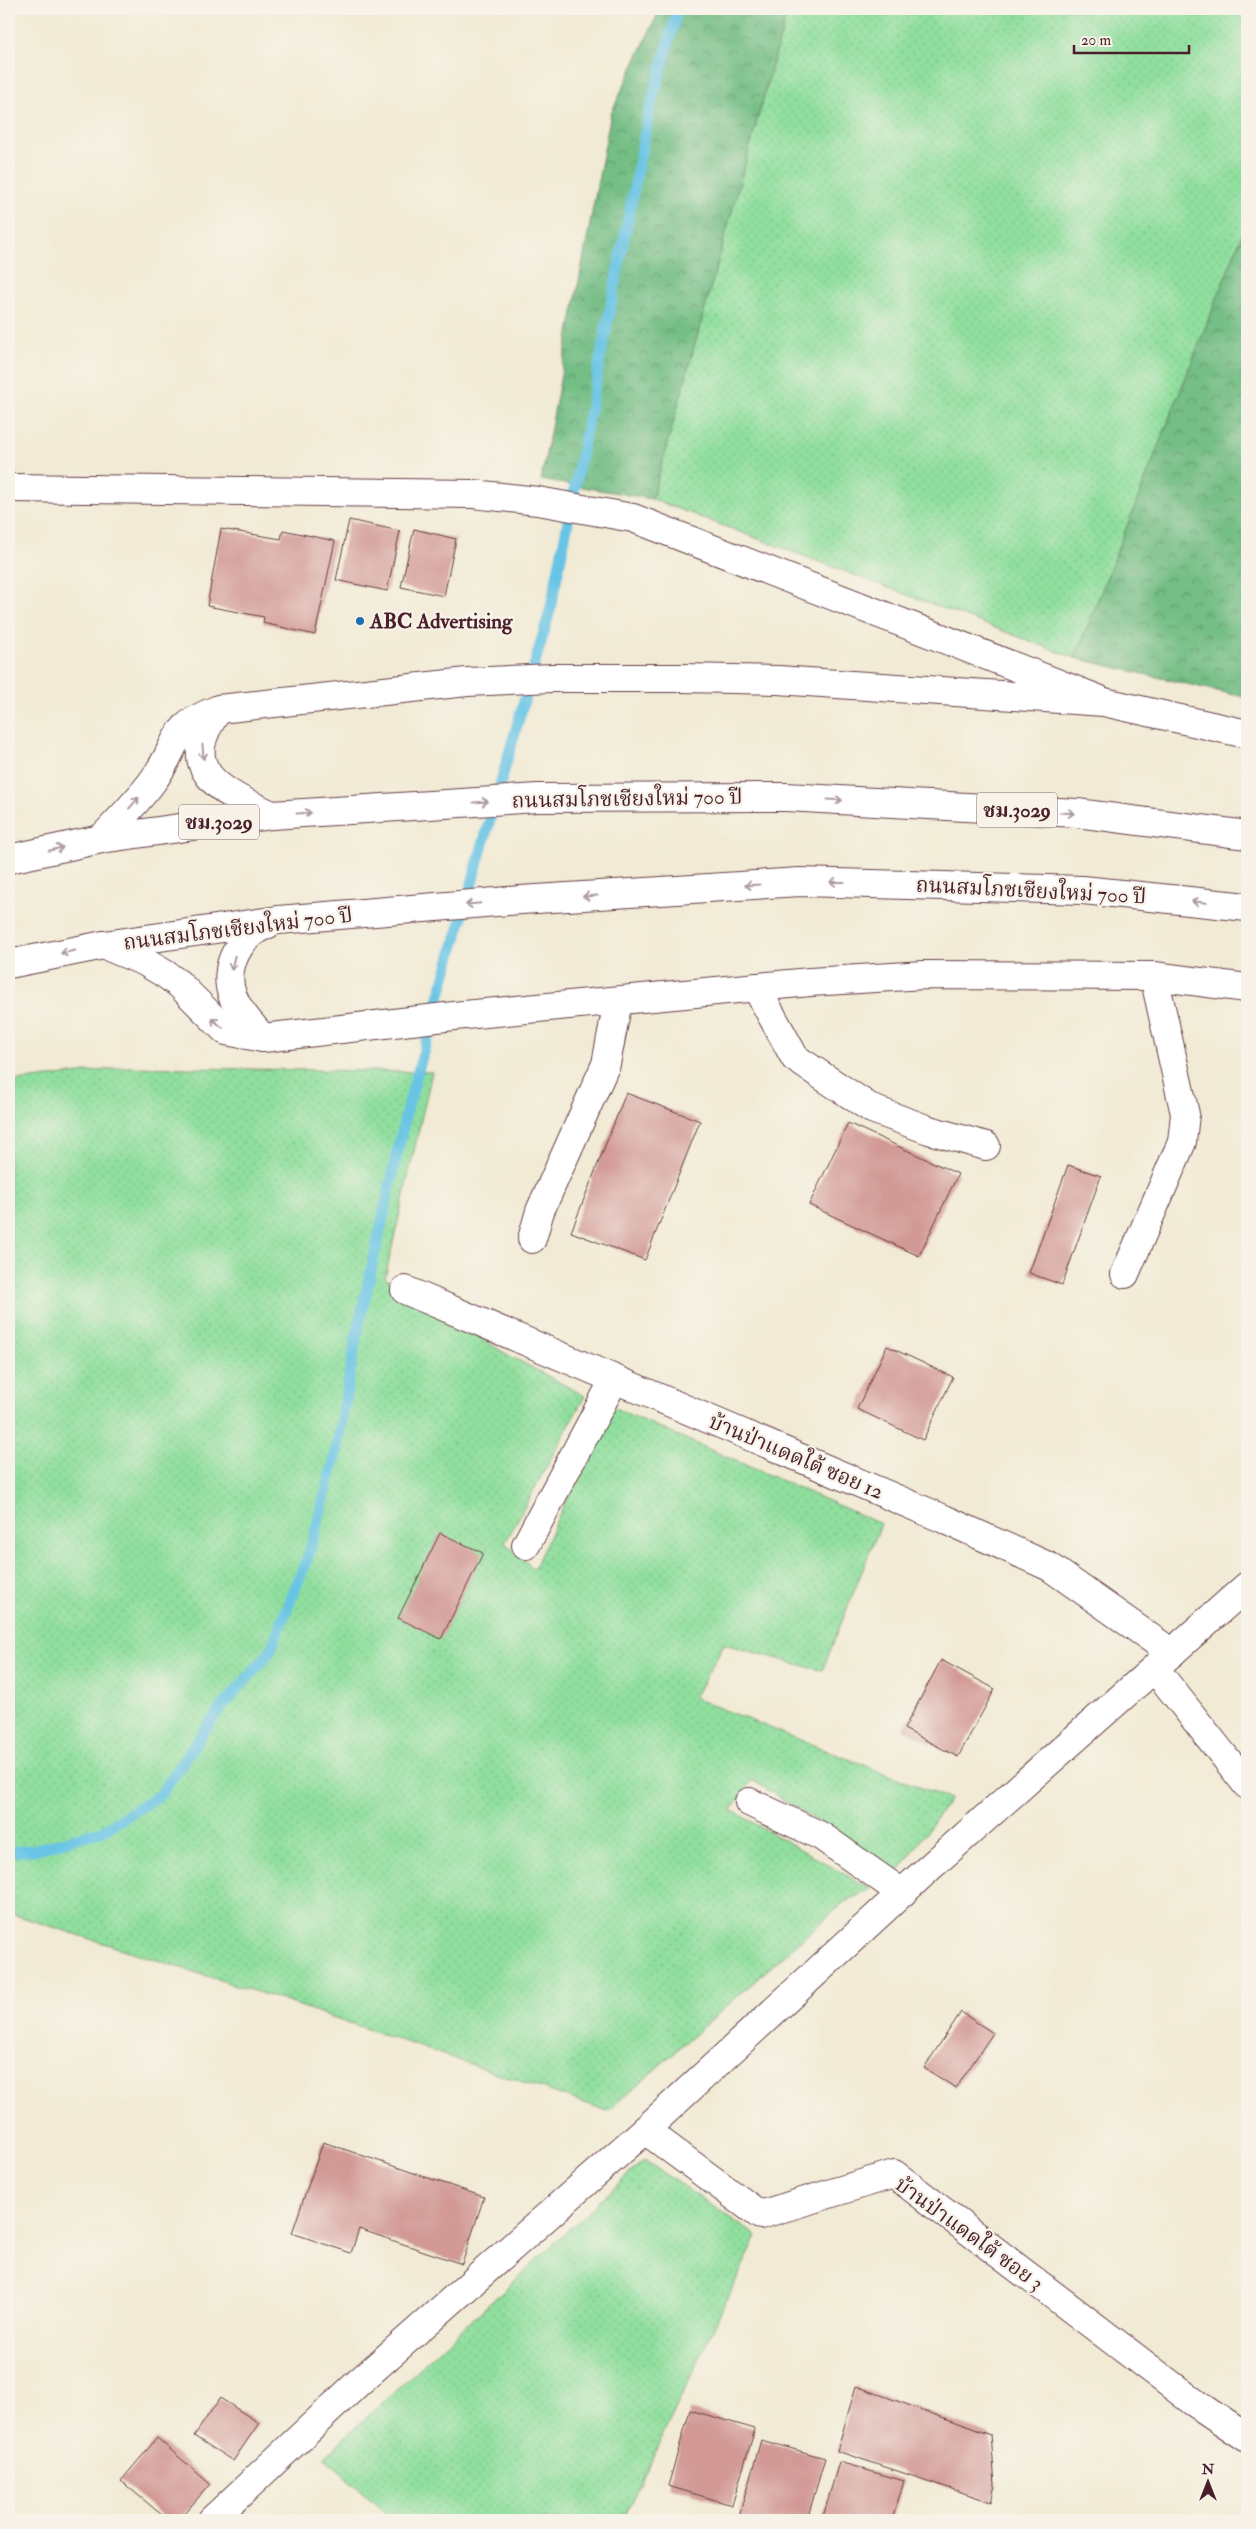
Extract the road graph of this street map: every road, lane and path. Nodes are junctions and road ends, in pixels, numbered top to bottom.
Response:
1 (9, 488) edge
2 (1104, 702) junction
3 (219, 709) junction
4 (1247, 734) edge
5 (272, 815) junction
6 (1247, 835) edge
7 (101, 839) junction
8 (9, 859) edge
9 (1247, 907) edge
10 (278, 920) junction
11 (104, 945) junction
12 (9, 964) edge
13 (1154, 976) junction
14 (756, 987) junction
15 (1247, 988) edge
16 (618, 1001) junction
17 (262, 1038) junction
18 (986, 1146) dead end
19 (532, 1239) dead end
20 (1125, 1274) dead end
21 (405, 1290) dead end
22 (614, 1380) junction
23 (526, 1546) dead end
24 (1247, 1586) edge
25 (1163, 1661) junction
26 (1247, 1785) edge
27 (749, 1802) dead end
28 (902, 1893) junction
29 (645, 2130) junction
30 (1247, 2438) edge
31 (212, 2520) edge

1 - 2 main road
2 - 3 main road
2 - 4 main road
3 -> 5 main road
7 -> 3 main road
5 -> 6 main road, ถนนสมโภชเชียงใหม่ 700 ปี / ชม.3029
5 - 7 main road, ถนนสมโภชเชียงใหม่ 700 ปี / ชม.3029
8 -> 7 main road, ถนนสมโภชเชียงใหม่ 700 ปี / ชม.3029
9 -> 10 main road, ถนนสมโภชเชียงใหม่ 700 ปี
10 - 11 main road, ถนนสมโภชเชียงใหม่ 700 ปี
10 -> 17 main road
11 -> 12 main road, ถนนสมโภชเชียงใหม่ 700 ปี
17 -> 11 main road
13 - 14 main road
13 - 15 main road
13 - 20 main road
14 - 16 main road
14 - 18 main road
16 - 17 main road
16 - 19 main road
21 - 22 main road, บ้านป่าแดดใต้ ซอย 12
22 - 23 main road
22 - 25 main road, บ้านป่าแดดใต้ ซอย 12
24 - 25 main road
25 - 26 main road, บ้านป่าแดดใต้ ซอย 12
25 - 28 main road
27 - 28 main road
28 - 29 main road
29 - 30 main road, บ้านป่าแดดใต้ ซอย 3
29 - 31 main road

